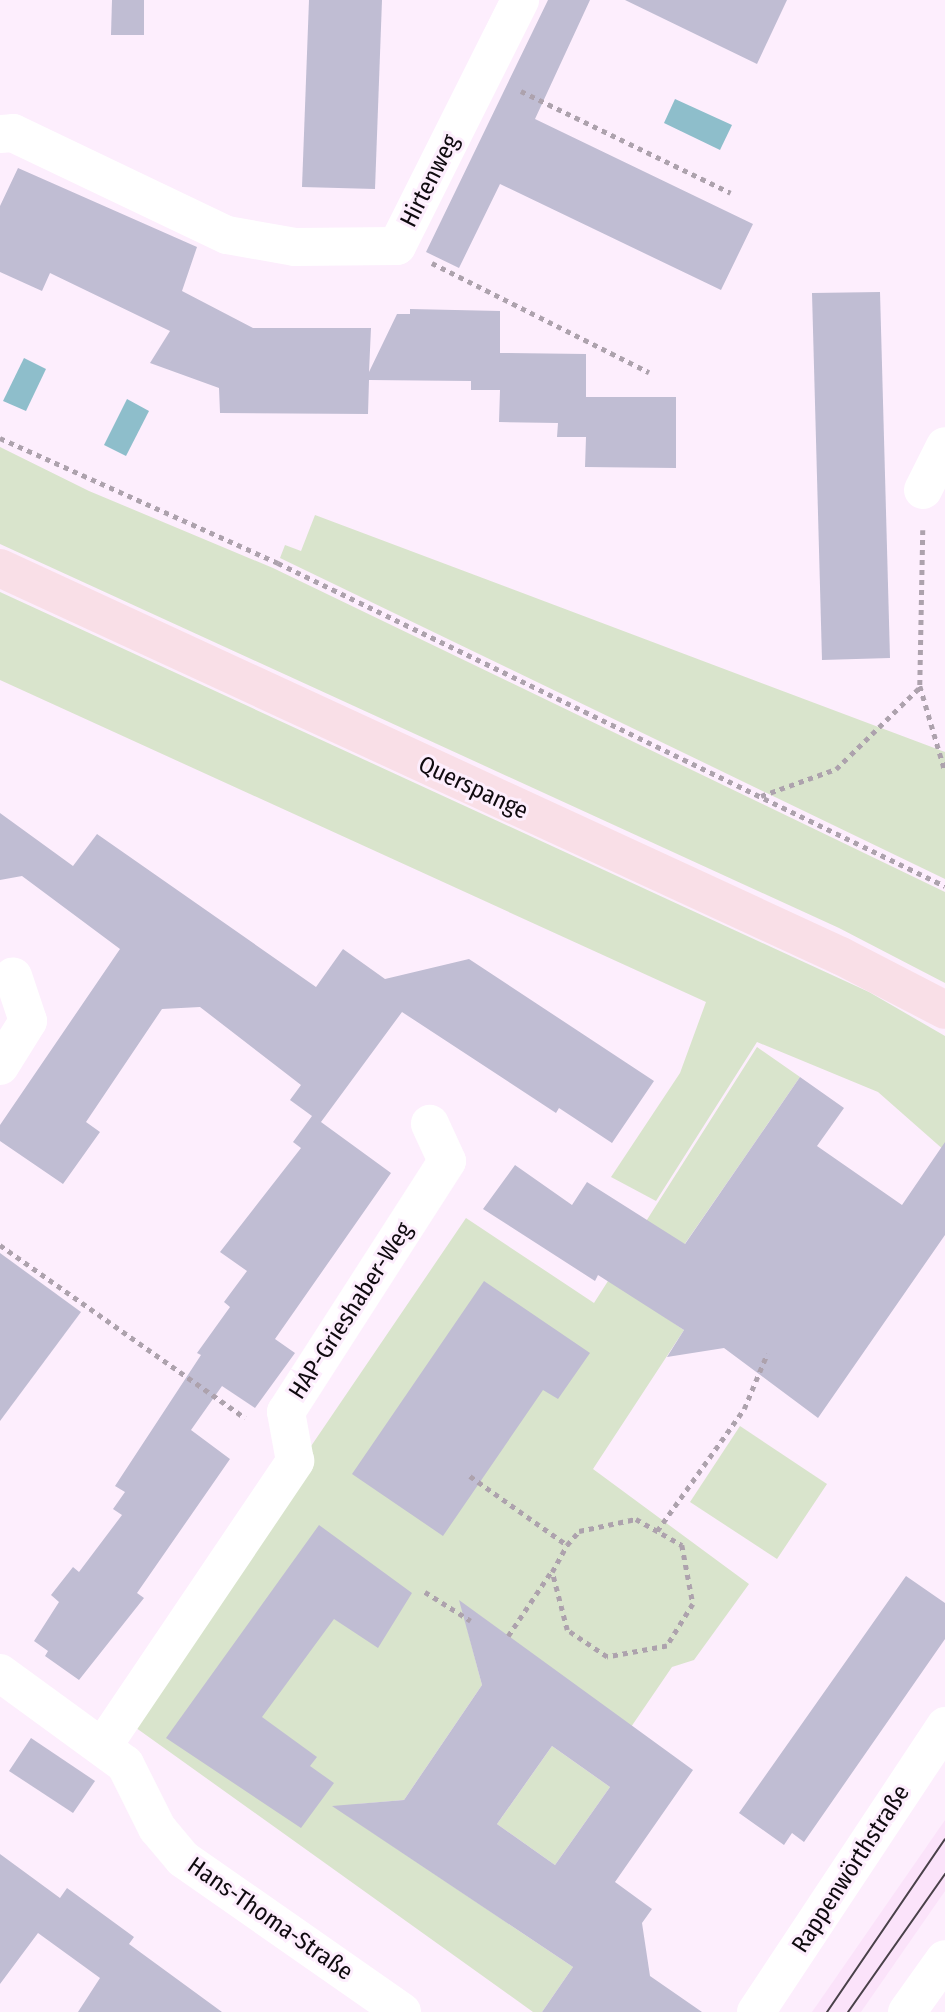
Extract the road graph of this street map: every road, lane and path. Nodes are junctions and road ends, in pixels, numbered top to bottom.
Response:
1 (520, 0) edge
2 (486, 74) junction
3 (0, 134) edge
4 (731, 193) dead end
5 (397, 246) junction
6 (649, 372) dead end
7 (0, 438) edge
8 (945, 446) edge
9 (923, 490) joint
10 (0, 568) edge
11 (920, 686) junction
12 (945, 771) edge
13 (761, 796) junction
14 (945, 886) edge
15 (13, 976) dead end
16 (945, 1010) edge
17 (0, 1066) edge
18 (430, 1124) dead end
19 (0, 1245) edge
20 (767, 1354) dead end
21 (290, 1434) junction
22 (470, 1476) dead end
23 (657, 1531) junction
24 (567, 1545) junction
25 (552, 1572) junction
26 (425, 1592) dead end
27 (471, 1621) dead end
28 (508, 1636) dead end
29 (0, 1673) edge
30 (945, 1726) edge
31 (103, 1746) junction
32 (945, 1959) edge
33 (402, 2012) edge
34 (756, 2012) edge
35 (907, 2012) edge

1 - 2 street, Hirtenweg
2 - 4 path
2 - 5 street, Hirtenweg
3 - 5 street, Hirtenweg
5 - 6 path
7 - 13 path
8 - 9 street
9 - 11 path
10 - 16 main road, Querspange
11 - 12 path
11 - 13 path
13 - 14 path
15 - 17 street
18 - 21 street, HAP-Grieshaber-Weg
19 - 21 path
20 - 23 path
21 - 31 street, HAP-Grieshaber-Weg
22 - 24 path
23 - 24 path
23 - 25 path
24 - 25 path
25 - 28 path
26 - 27 path
29 - 31 street, Hans-Thoma-Straße
30 - 34 street, Rappenwörthstraße
31 - 33 street, Hans-Thoma-Straße
32 - 35 street

